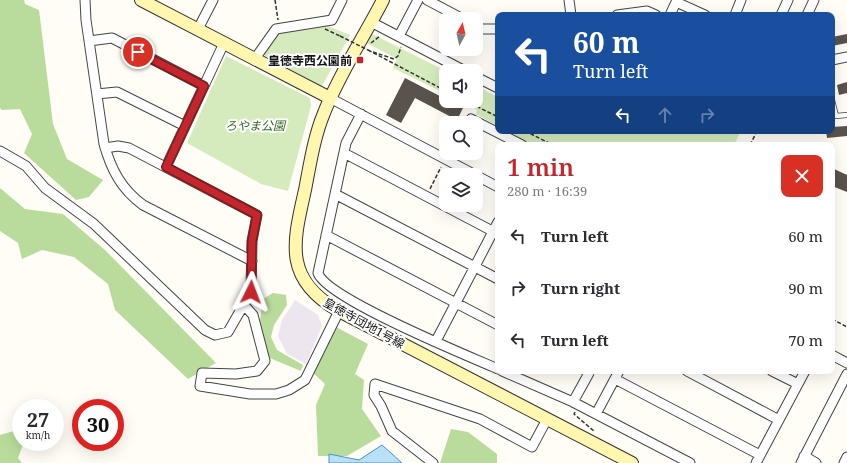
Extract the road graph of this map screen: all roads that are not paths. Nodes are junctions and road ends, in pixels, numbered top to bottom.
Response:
1 (85, 0) edge
2 (141, 0) edge
3 (212, 0) edge
4 (342, 0) edge
5 (383, 0) edge
6 (418, 0) edge
7 (427, 0) edge
8 (569, 0) edge
9 (741, 0) edge
10 (788, 0) edge
11 (814, 0) edge
12 (676, 1) edge
13 (450, 12) edge
14 (571, 12) edge
15 (639, 12) edge
16 (648, 12) edge
17 (671, 12) edge
18 (699, 12) edge
19 (736, 12) edge
20 (782, 12) edge
21 (808, 12) edge
22 (371, 22) junction
23 (198, 29) junction
24 (483, 29) edge
25 (495, 29) edge
26 (398, 40) junction
27 (89, 41) junction
28 (224, 43) junction
29 (847, 57) edge
30 (835, 59) edge
31 (254, 60) junction
32 (450, 64) edge
33 (483, 80) edge
34 (204, 86) junction
35 (495, 86) edge
36 (97, 94) junction
37 (330, 98) junction
38 (835, 112) edge
39 (361, 114) junction
40 (847, 115) edge
41 (483, 124) edge
42 (185, 126) junction
43 (495, 131) edge
44 (501, 134) edge
45 (516, 142) edge
46 (105, 148) junction
47 (0, 151) edge
48 (344, 152) junction
49 (439, 153) edge
50 (453, 160) edge
51 (166, 167) junction
52 (495, 185) edge
53 (335, 194) junction
54 (495, 231) edge
55 (495, 234) edge
56 (326, 235) junction
57 (252, 261) junction
58 (474, 267) junction
59 (495, 278) edge
60 (456, 303) junction
61 (244, 305) junction
62 (339, 311) junction
63 (495, 323) edge
64 (436, 341) junction
65 (835, 357) edge
66 (847, 363) edge
67 (495, 368) edge
68 (508, 374) edge
69 (589, 374) edge
70 (693, 374) edge
71 (778, 374) edge
72 (803, 374) edge
73 (847, 374) edge
74 (617, 375) edge
75 (798, 384) junction
76 (575, 405) junction
77 (596, 414) junction
78 (547, 419) junction
79 (779, 420) junction
80 (847, 457) edge
81 (760, 460) edge
82 (802, 460) edge
83 (433, 463) edge
84 (632, 463) edge
85 (690, 463) edge
86 (816, 463) edge
87 (844, 463) edge

1 - 27 street
2 - 23 street
3 - 23 street
4 - 31 street
5 - 22 street, 皇徳寺団地1号線
6 - 26 street
7 - 13 street
8 - 14 street
9 - 19 street
10 - 20 street
11 - 21 street
12 - 17 street
12 - 18 street
15 - 16 street
22 - 26 street
22 - 37 street, 皇徳寺団地1号線
23 - 28 street
24 - 25 street
26 - 32 street
27 - 34 street
27 - 36 street
28 - 31 street
28 - 34 street
29 - 30 street
31 - 37 street
33 - 35 street
34 - 42 street
36 - 42 street
36 - 46 street
37 - 39 street
37 - 62 street, 皇徳寺団地1号線
38 - 40 lane
39 - 48 street
39 - 49 street
41 - 43 street
42 - 51 street
44 - 45 street
46 - 51 street
46 - 57 street
47 - 61 street
48 - 53 street
48 - 54 street
50 - 52 street
51 - 57 street
53 - 56 street
53 - 58 street
55 - 58 street
56 - 60 street
56 - 64 street
57 - 61 street
58 - 59 street
58 - 60 street
60 - 63 street
60 - 64 street
61 - 62 street
62 - 78 street, 皇徳寺団地1号線
64 - 67 street
65 - 66 street
68 - 76 street
69 - 76 street
70 - 79 street
71 - 75 street
72 - 75 street
73 - 82 street
74 - 77 street
74 - 81 street
75 - 79 street
76 - 77 street
77 - 85 street
78 - 83 street
78 - 84 street, 皇徳寺団地1号線
79 - 81 street
80 - 87 street
82 - 86 street

